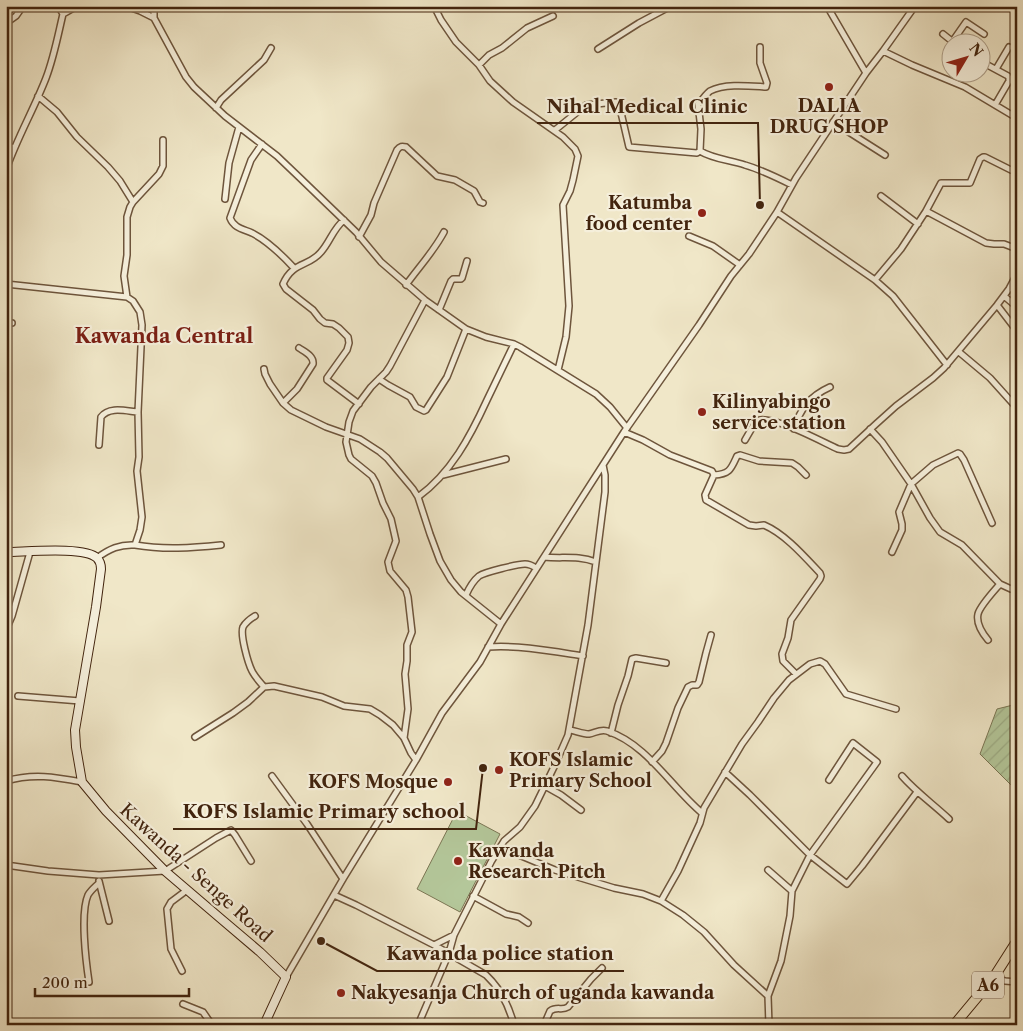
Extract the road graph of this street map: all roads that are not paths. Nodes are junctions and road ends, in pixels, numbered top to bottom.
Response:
1 (22, 6) edge
2 (58, 6) edge
3 (76, 6) edge
4 (126, 6) edge
5 (154, 6) edge
6 (434, 6) edge
7 (671, 6) edge
8 (827, 6) edge
9 (915, 6) edge
10 (63, 14) junction
11 (553, 16) dead end
12 (154, 18) junction
13 (6, 23) edge
14 (960, 32) edge
15 (981, 32) edge
16 (760, 47) dead end
17 (1009, 47) dead end
18 (271, 48) dead end
19 (598, 49) dead end
20 (883, 51) junction
21 (479, 66) junction
22 (990, 67) edge
23 (996, 70) junction
24 (866, 73) junction
25 (38, 96) junction
26 (995, 105) junction
27 (216, 108) junction
28 (1017, 118) edge
29 (834, 122) junction
30 (239, 127) junction
31 (555, 130) junction
32 (164, 140) dead end
33 (262, 144) junction
34 (6, 145) edge
35 (14, 148) junction
36 (700, 151) junction
37 (885, 155) dead end
38 (6, 170) edge
39 (1011, 170) dead end
40 (792, 185) junction
41 (881, 196) dead end
42 (225, 199) dead end
43 (133, 202) junction
44 (483, 203) dead end
45 (926, 211) junction
46 (777, 212) junction
47 (344, 220) junction
48 (918, 224) junction
49 (444, 232) dead end
50 (689, 236) dead end
51 (359, 237) junction
52 (1017, 249) edge
53 (467, 261) dead end
54 (740, 265) junction
55 (294, 268) junction
56 (1017, 274) edge
57 (875, 280) junction
58 (6, 284) edge
59 (406, 285) junction
60 (1004, 296) junction
61 (126, 297) junction
62 (425, 300) junction
63 (997, 305) junction
64 (1017, 307) edge
65 (439, 310) junction
66 (466, 329) junction
67 (1017, 331) edge
68 (514, 344) junction
69 (299, 348) dead end
70 (959, 352) junction
71 (947, 365) junction
72 (264, 369) dead end
73 (558, 370) junction
74 (379, 379) junction
75 (830, 387) dead end
76 (283, 403) junction
77 (359, 404) junction
78 (1017, 408) edge
79 (138, 412) junction
80 (794, 429) junction
81 (870, 429) junction
82 (625, 430) junction
83 (347, 434) junction
84 (745, 440) dead end
85 (99, 445) dead end
86 (506, 459) dead end
87 (603, 465) junction
88 (442, 475) junction
89 (714, 475) junction
90 (806, 475) dead end
91 (911, 484) junction
92 (418, 497) junction
93 (992, 523) dead end
94 (221, 545) dead end
95 (135, 546) junction
96 (6, 552) edge
97 (30, 552) junction
98 (892, 552) dead end
99 (544, 557) junction
100 (97, 558) junction
101 (596, 562) junction
102 (536, 568) junction
103 (1000, 584) junction
104 (1017, 590) edge
105 (466, 595) junction
106 (255, 616) dead end
107 (501, 624) junction
108 (6, 630) edge
109 (711, 635) dead end
110 (988, 640) dead end
111 (488, 647) junction
112 (583, 656) junction
113 (666, 664) dead end
114 (796, 674) junction
115 (264, 687) junction
116 (18, 696) dead end
117 (80, 700) junction
118 (896, 709) dead end
119 (570, 730) junction
120 (612, 733) junction
121 (195, 737) dead end
122 (404, 738) junction
123 (416, 760) junction
124 (652, 762) junction
125 (724, 772) junction
126 (272, 776) dead end
127 (902, 776) dead end
128 (829, 780) dead end
129 (6, 781) edge
130 (82, 782) junction
131 (545, 786) junction
132 (917, 792) junction
133 (581, 810) dead end
134 (702, 813) junction
135 (949, 819) dead end
136 (500, 847) junction
137 (810, 855) junction
138 (251, 861) dead end
139 (6, 866) edge
140 (768, 870) dead end
141 (165, 871) junction
142 (100, 875) junction
143 (342, 878) junction
144 (99, 883) junction
145 (187, 890) junction
146 (792, 892) junction
147 (334, 895) junction
148 (473, 896) junction
149 (661, 901) junction
150 (109, 921) dead end
151 (528, 923) dead end
152 (454, 935) junction
153 (1017, 941) edge
154 (434, 944) junction
155 (449, 952) junction
156 (602, 968) dead end
157 (182, 971) dead end
158 (286, 977) junction
159 (994, 977) junction
160 (89, 982) dead end
161 (1017, 982) edge
162 (768, 996) junction
163 (183, 1004) dead end
164 (212, 1025) edge
165 (264, 1025) edge
166 (418, 1025) edge
167 (514, 1025) edge
168 (544, 1025) edge
169 (768, 1025) edge
170 (954, 1025) edge

1 - 13 street
2 - 10 street
3 - 10 street
4 - 12 street
5 - 12 street
6 - 21 street
7 - 19 street
8 - 24 street
9 - 20 street
10 - 25 street
11 - 21 street
12 - 27 street
14 - 15 street
16 - 36 street
17 - 23 street
18 - 27 street
20 - 24 street
20 - 26 street
21 - 31 street
22 - 23 street
23 - 26 street
24 - 29 street
25 - 35 street
25 - 43 street
26 - 28 street
27 - 30 street
29 - 37 street
29 - 40 street
30 - 33 street
30 - 42 street
31 - 36 street
31 - 73 street
32 - 43 street
33 - 47 street
33 - 55 street
34 - 35 street
35 - 38 street
36 - 40 street
39 - 45 street
40 - 46 street
41 - 48 street
43 - 61 street
44 - 51 street
45 - 48 street
45 - 52 street
46 - 54 street
46 - 57 street
47 - 51 street
47 - 55 street
48 - 57 street
49 - 59 street
50 - 54 street
51 - 59 street
53 - 65 street
54 - 82 street
55 - 77 street
56 - 60 street
57 - 71 street
58 - 61 street
59 - 62 street
60 - 63 street
60 - 64 street
61 - 79 street
62 - 65 street
62 - 74 street
63 - 67 street
63 - 70 street
65 - 66 street
66 - 68 street
66 - 74 street
68 - 73 street
68 - 88 street
69 - 76 street
70 - 71 street
70 - 78 street
71 - 81 street
72 - 76 street
73 - 82 street
74 - 77 street
75 - 80 street
76 - 83 street
77 - 83 street
79 - 85 street
79 - 95 street
80 - 81 street
80 - 84 street
81 - 91 street
82 - 87 street
82 - 89 street
83 - 92 street
83 - 122 street
86 - 88 street
87 - 99 street
87 - 101 street
88 - 92 street
89 - 90 street
89 - 114 street
91 - 93 street
91 - 98 street
91 - 103 street
92 - 105 street
94 - 95 street
95 - 100 street
96 - 97 street
97 - 100 street
97 - 108 street
99 - 101 street
99 - 102 street
100 - 117 street, Kawanda - Senge Road
101 - 112 street
102 - 105 street
102 - 107 street
103 - 104 street
103 - 110 street
105 - 107 street
106 - 115 street
107 - 111 street
109 - 124 street
111 - 112 street
111 - 123 street
112 - 119 street
113 - 120 street
114 - 118 street
114 - 125 street
115 - 121 street
115 - 122 street
116 - 117 street
117 - 130 street, Kawanda - Senge Road
119 - 120 street
119 - 131 street
120 - 124 street
122 - 123 street
123 - 143 street
124 - 134 street
125 - 134 street
125 - 137 street
126 - 143 street
127 - 132 street
128 - 137 street
129 - 130 street
130 - 141 street, Kawanda - Senge Road
131 - 133 street
131 - 136 street
132 - 135 street
132 - 137 street
134 - 149 street
136 - 148 street
136 - 149 street
137 - 146 street
138 - 141 street
139 - 142 street
140 - 146 street
141 - 142 street
141 - 145 street, Kawanda - Senge Road
142 - 144 street
143 - 147 street
144 - 150 street
144 - 160 street
145 - 157 street
145 - 158 street, Kawanda - Senge Road
146 - 162 street
147 - 154 street
147 - 158 street
148 - 151 street
148 - 152 street
149 - 162 street
152 - 154 street
152 - 155 street
153 - 159 main road, A6
154 - 155 street
155 - 166 street
155 - 167 street
156 - 168 street
158 - 165 street
159 - 161 street
159 - 170 main road, A6
162 - 169 street
163 - 164 street

